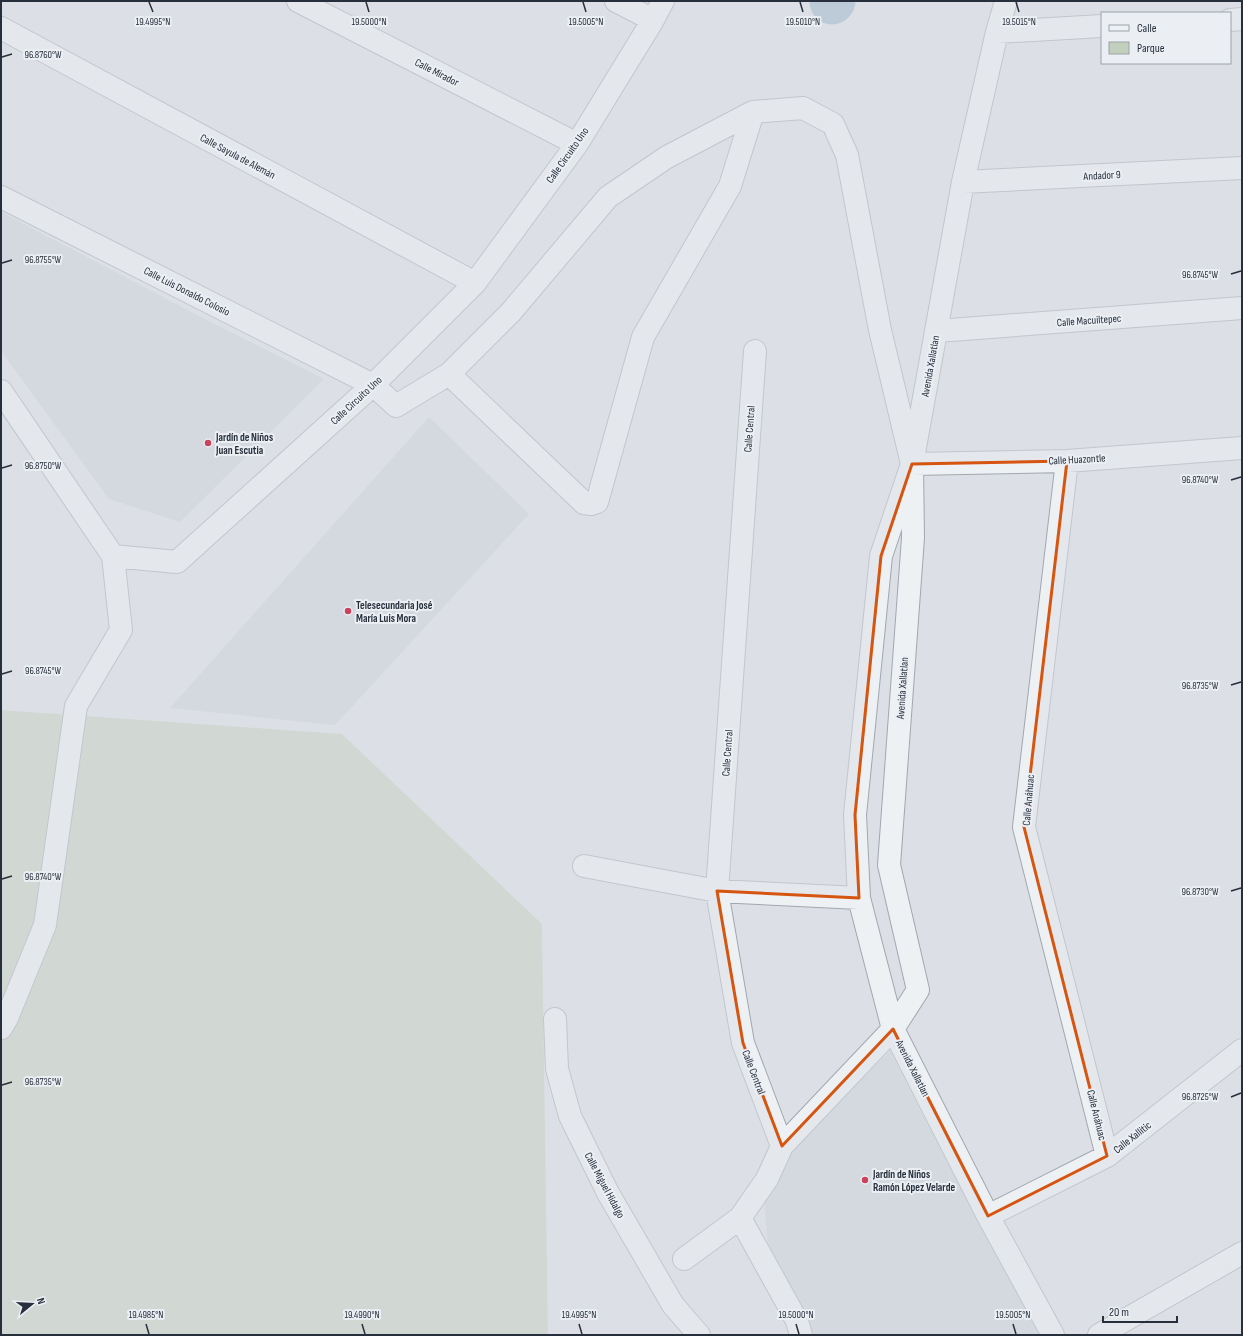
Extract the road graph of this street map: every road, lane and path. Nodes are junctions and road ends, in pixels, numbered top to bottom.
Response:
1 (298, 1) edge
2 (616, 1) edge
3 (662, 1) edge
4 (1006, 1) edge
5 (1242, 19) edge
6 (653, 20) junction
7 (1231, 20) edge
8 (1101, 26) edge
9 (1, 28) edge
10 (997, 32) junction
11 (753, 112) junction
12 (577, 144) junction
13 (1242, 168) edge
14 (963, 182) junction
15 (1, 197) edge
16 (475, 283) junction
17 (1242, 308) edge
18 (936, 331) junction
19 (755, 351) dead end
20 (448, 374) junction
21 (374, 385) junction
22 (1, 391) edge
23 (1242, 448) edge
24 (1067, 461) junction
25 (912, 464) junction
26 (113, 556) junction
27 (857, 856) junction
28 (889, 865) junction
29 (584, 866) dead end
30 (717, 891) junction
31 (859, 898) junction
32 (555, 1019) dead end
33 (3, 1021) edge
34 (893, 1029) junction
35 (1240, 1057) edge
36 (782, 1146) junction
37 (1107, 1156) junction
38 (988, 1216) junction
39 (740, 1218) junction
40 (1242, 1253) edge
41 (684, 1259) dead end
42 (699, 1335) edge
43 (801, 1335) edge
44 (1054, 1335) edge
45 (1100, 1335) edge

1 - 12 street, Calle Mirador
2 - 6 street
3 - 6 street, Calle Circuito Uno
4 - 10 street, Avenida Xallatlan
5 - 7 street
6 - 12 street, Calle Circuito Uno
8 - 10 street
9 - 16 street, Calle Sayula de Alemán
10 - 14 street, Avenida Xallatlan
11 - 20 street
11 - 20 street
11 - 25 street
12 - 16 street, Calle Circuito Uno
13 - 14 street, Andador 9
14 - 18 street, Avenida Xallatlan
15 - 21 street, Calle Luis Donaldo Colosio
16 - 21 street, Calle Circuito Uno
17 - 18 street, Calle Macuiltepec
18 - 25 street, Avenida Xallatlan
19 - 30 street, Calle Central
20 - 21 street, Calle Luis Donaldo Colosio
21 - 26 street, Calle Circuito Uno
22 - 26 street
23 - 24 street, Calle Huazontle
24 - 25 street, Calle Huazontle
24 - 37 street, Calle Anáhuac
25 - 27 street
25 - 28 street, Avenida Xallatlan
26 - 33 street
27 - 28 street
27 - 31 street
28 - 34 street, Avenida Xallatlan
29 - 30 street
30 - 31 street
30 - 36 street, Calle Central
31 - 34 street
32 - 42 street, Calle Miguel Hidalgo
34 - 36 street
34 - 38 street, Avenida Xallatlan
35 - 37 street, Calle Xallitic
36 - 39 street
37 - 38 street, Calle Xallitic
38 - 44 street, Avenida Xallatlan
39 - 41 street
39 - 43 street
40 - 45 street

